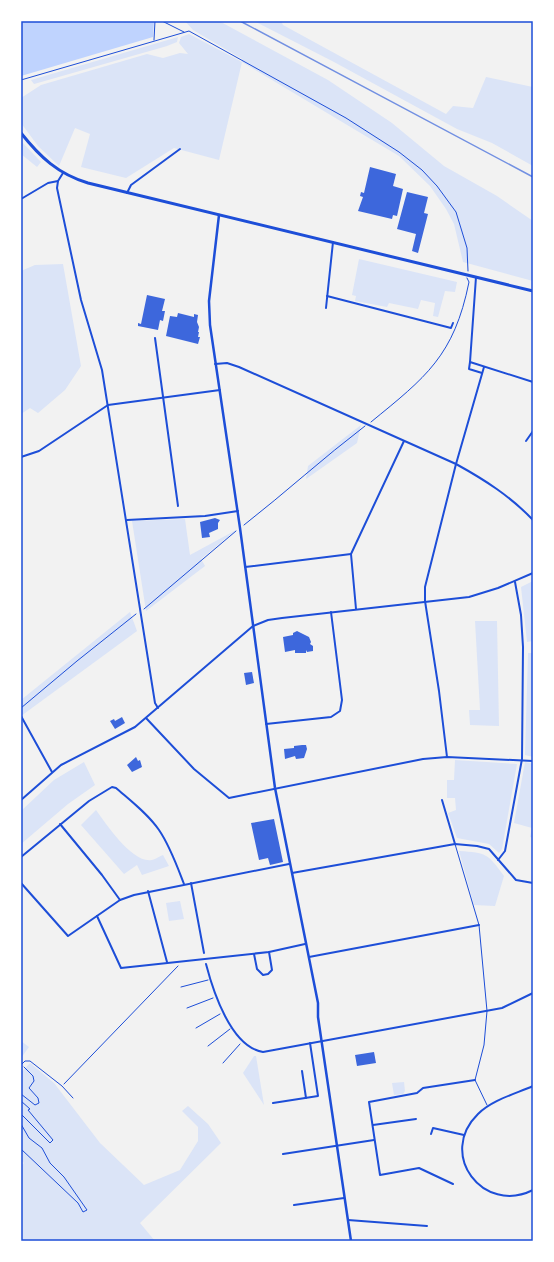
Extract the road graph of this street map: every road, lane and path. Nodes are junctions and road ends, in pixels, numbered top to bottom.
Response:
1 (155, 21) edge
2 (162, 21) edge
3 (184, 32) junction
4 (154, 41) junction
5 (21, 80) edge
6 (21, 133) edge
7 (180, 149) dead end
8 (63, 173) junction
9 (58, 181) junction
10 (127, 193) junction
11 (21, 199) edge
12 (220, 215) junction
13 (333, 242) junction
14 (468, 275) junction
15 (476, 277) junction
16 (533, 291) edge
17 (327, 296) junction
18 (326, 308) dead end
19 (453, 323) dead end
20 (155, 338) dead end
21 (470, 362) junction
22 (215, 364) junction
23 (484, 367) junction
24 (482, 373) junction
25 (533, 382) edge
26 (220, 390) junction
27 (163, 396) junction
28 (108, 404) junction
29 (367, 424) junction
30 (533, 430) edge
31 (404, 441) junction
32 (526, 441) dead end
33 (21, 458) edge
34 (456, 464) junction
35 (178, 506) dead end
36 (238, 512) junction
37 (127, 520) junction
38 (533, 520) edge
39 (240, 528) junction
40 (351, 554) junction
41 (245, 567) junction
42 (533, 573) edge
43 (515, 582) junction
44 (425, 602) junction
45 (356, 609) junction
46 (140, 612) junction
47 (331, 612) junction
48 (253, 626) junction
49 (21, 708) edge
50 (158, 708) junction
51 (21, 716) edge
52 (146, 718) junction
53 (266, 724) junction
54 (447, 757) junction
55 (522, 759) junction
56 (533, 761) edge
57 (52, 772) junction
58 (274, 788) junction
59 (21, 800) edge
60 (442, 800) dead end
61 (60, 824) junction
62 (455, 844) junction
63 (21, 857) edge
64 (498, 860) junction
65 (289, 864) junction
66 (291, 873) junction
67 (21, 883) edge
68 (191, 883) junction
69 (533, 883) edge
70 (184, 884) junction
71 (148, 891) junction
72 (120, 900) junction
73 (97, 916) junction
74 (479, 925) junction
75 (305, 944) junction
76 (269, 952) junction
77 (204, 953) dead end
78 (254, 954) junction
79 (308, 957) junction
80 (166, 962) junction
81 (181, 963) junction
82 (206, 964) dead end
83 (210, 979) junction
84 (181, 987) dead end
85 (533, 993) edge
86 (215, 997) junction
87 (187, 1008) dead end
88 (487, 1011) junction
89 (222, 1012) junction
90 (232, 1027) junction
91 (196, 1028) dead end
92 (243, 1040) junction
93 (322, 1042) junction
94 (310, 1044) junction
95 (208, 1046) dead end
96 (223, 1063) dead end
97 (21, 1065) edge
98 (302, 1072) dead end
99 (475, 1080) junction
100 (62, 1086) junction
101 (533, 1086) edge
102 (21, 1094) edge
103 (73, 1098) dead end
104 (306, 1098) junction
105 (21, 1102) edge
106 (273, 1103) dead end
107 (487, 1106) junction
108 (21, 1114) edge
109 (416, 1119) dead end
110 (21, 1124) edge
111 (373, 1125) junction
112 (431, 1134) dead end
113 (464, 1136) junction
114 (374, 1140) junction
115 (337, 1145) junction
116 (21, 1149) edge
117 (283, 1154) dead end
118 (453, 1184) dead end
119 (533, 1190) edge
120 (344, 1198) junction
121 (294, 1205) dead end
122 (348, 1220) junction
123 (427, 1226) dead end
124 (351, 1241) edge

1 - 4 path
2 - 3 path
3 - 4 path
3 - 14 path
4 - 5 path
6 - 8 main road
7 - 10 street
8 - 9 street
8 - 10 main road
9 - 11 street
9 - 28 street
10 - 12 main road
12 - 13 main road
12 - 22 street
13 - 14 main road
13 - 17 street
14 - 15 main road
14 - 29 path
15 - 16 main road
15 - 21 street
17 - 18 street
17 - 19 street
20 - 27 street
21 - 23 street
21 - 24 street
22 - 26 street
22 - 29 street
23 - 24 street
23 - 25 street
24 - 34 street
26 - 27 street
26 - 36 street
27 - 28 street
27 - 35 street
28 - 33 street
28 - 37 street
29 - 31 street
29 - 39 path
30 - 32 street
31 - 34 street
31 - 40 street
34 - 38 street
34 - 44 street
36 - 37 street
36 - 39 street
37 - 46 street
39 - 41 street
39 - 46 path
40 - 41 street
40 - 45 street
41 - 48 street
42 - 43 street
43 - 44 street
43 - 55 street
44 - 45 street
44 - 54 street
45 - 47 street
46 - 49 path
46 - 50 street
47 - 48 street
47 - 53 street
48 - 50 street
48 - 53 street
50 - 52 street
51 - 57 street
52 - 57 street
52 - 58 street
53 - 58 street
54 - 55 street
54 - 58 street
55 - 56 street
55 - 64 street
57 - 59 street
58 - 65 street
60 - 62 street
61 - 63 street
61 - 70 street
61 - 72 street
62 - 64 street
62 - 66 street
62 - 74 lane
64 - 69 street
65 - 66 street
65 - 68 street
66 - 75 street
67 - 73 street
68 - 70 street
68 - 77 street
70 - 71 street
71 - 72 street
71 - 80 street
72 - 73 street
73 - 80 street
74 - 79 street
74 - 88 lane
75 - 76 street
75 - 79 street
76 - 78 street
76 - 78 street
78 - 81 street
79 - 93 street
80 - 81 street
81 - 100 path
82 - 83 street
83 - 84 path
83 - 86 street
85 - 88 street
86 - 87 path
86 - 89 street
88 - 93 street
88 - 99 lane
89 - 90 street
89 - 91 path
90 - 92 street
90 - 95 path
92 - 94 street
92 - 96 path
93 - 94 street
93 - 115 street
94 - 104 street
97 - 100 lane
97 - 102 path
98 - 104 street
99 - 107 lane
99 - 111 street
100 - 103 lane
101 - 107 street
104 - 106 street
105 - 108 path
107 - 113 street
109 - 111 street
110 - 116 path
111 - 114 street
112 - 113 street
113 - 119 street
114 - 115 street
114 - 118 street
115 - 117 street
115 - 120 street
120 - 121 street
120 - 122 street
122 - 123 street
122 - 124 street

